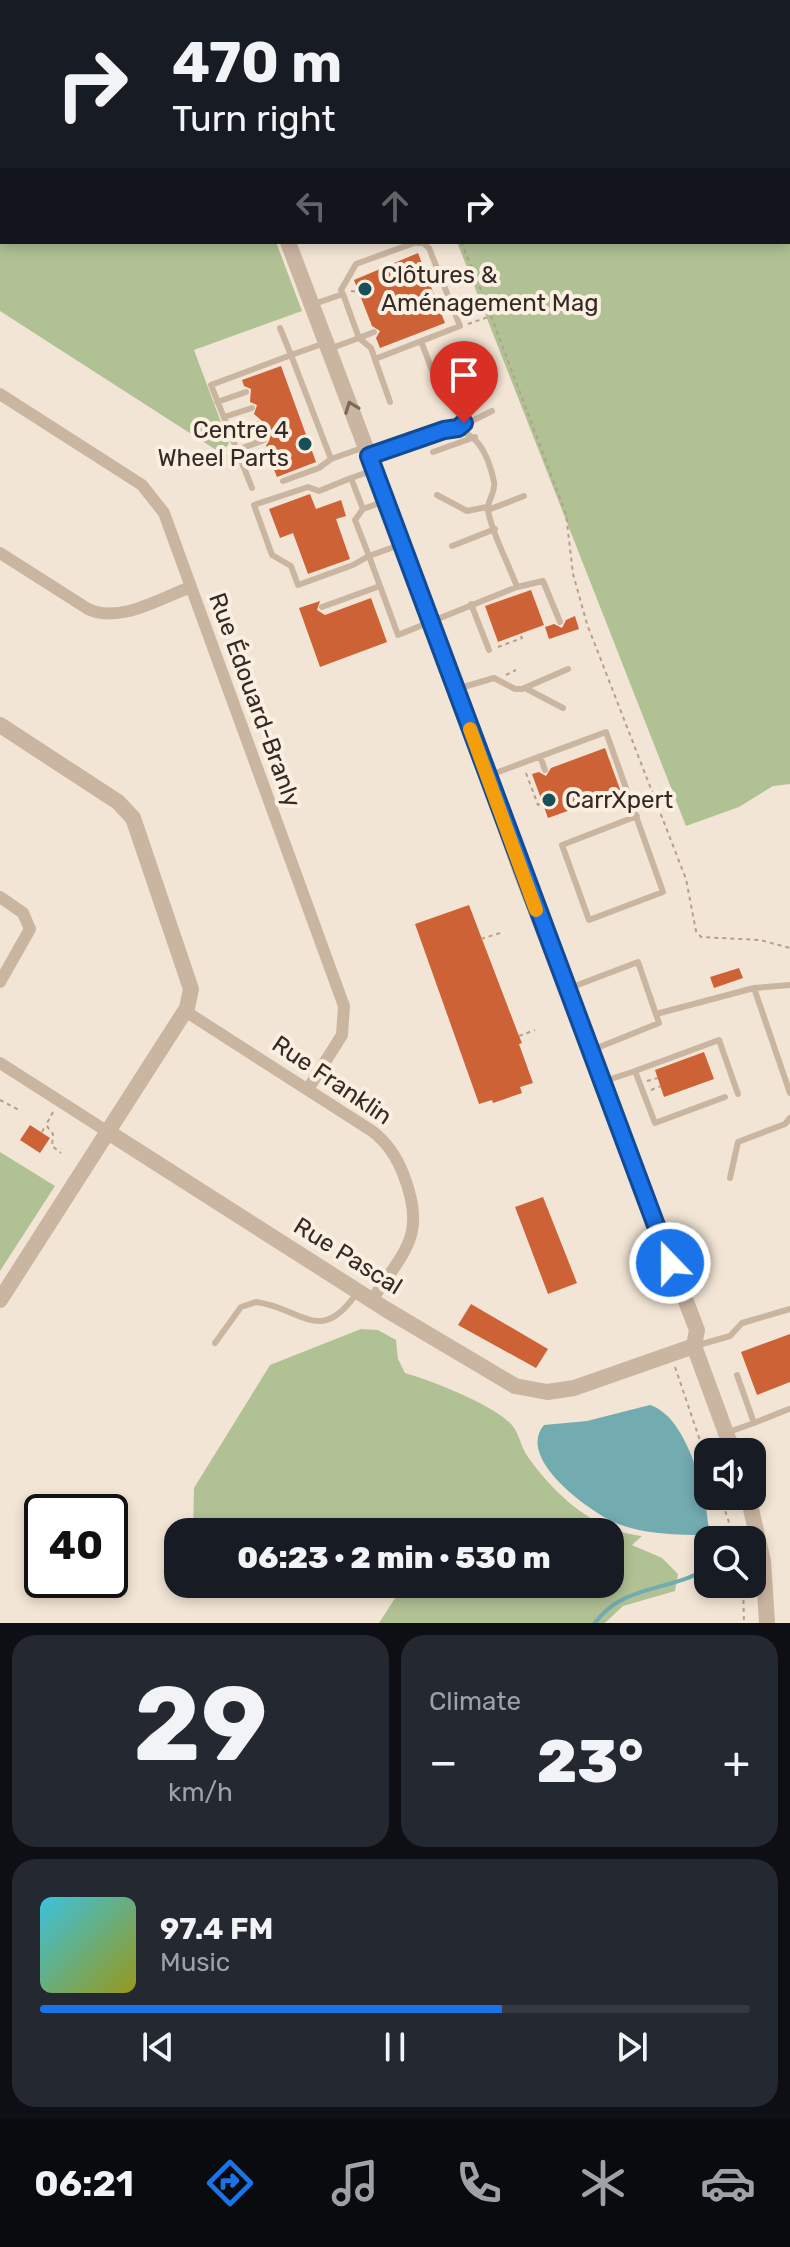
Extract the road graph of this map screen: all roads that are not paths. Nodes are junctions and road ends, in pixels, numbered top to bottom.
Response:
1 (289, 244) edge
2 (420, 244) edge
3 (424, 244) edge
4 (343, 294) junction
5 (312, 305) junction
6 (280, 328) dead end
7 (427, 330) dead end
8 (374, 332) dead end
9 (359, 338) junction
10 (430, 338) junction
11 (421, 341) junction
12 (328, 346) junction
13 (291, 355) junction
14 (375, 359) junction
15 (439, 389) dead end
16 (246, 392) dead end
17 (0, 394) edge
18 (217, 402) junction
19 (390, 402) dead end
20 (252, 408) dead end
21 (492, 411) dead end
22 (224, 417) junction
23 (257, 424) dead end
24 (458, 428) junction
25 (230, 433) junction
26 (475, 437) junction
27 (264, 440) dead end
28 (237, 450) junction
29 (433, 452) dead end
30 (269, 456) dead end
31 (370, 457) junction
32 (331, 459) junction
33 (243, 466) junction
34 (351, 478) junction
35 (283, 481) dead end
36 (252, 488) dead end
37 (437, 495) dead end
38 (524, 496) dead end
39 (385, 501) junction
40 (363, 509) junction
41 (487, 509) junction
42 (495, 529) junction
43 (402, 544) junction
44 (452, 546) dead end
45 (0, 553) edge
46 (369, 556) junction
47 (380, 586) junction
48 (191, 587) junction
49 (517, 587) junction
50 (471, 604) junction
51 (322, 607) dead end
52 (431, 621) junction
53 (560, 622) dead end
54 (493, 648) road end
55 (568, 669) dead end
56 (525, 688) junction
57 (457, 689) junction
58 (563, 708) dead end
59 (0, 725) edge
60 (540, 756) junction
61 (545, 770) dead end
62 (487, 776) junction
63 (637, 816) junction
64 (0, 897) edge
65 (0, 982) edge
66 (790, 985) edge
67 (754, 988) junction
68 (566, 990) junction
69 (185, 1011) junction
70 (656, 1014) junction
71 (589, 1051) junction
72 (0, 1063) edge
73 (635, 1071) junction
74 (602, 1082) junction
75 (308, 1089) junction
76 (790, 1093) edge
77 (738, 1094) dead end
78 (725, 1097) dead end
79 (790, 1118) edge
80 (108, 1132) junction
81 (730, 1178) dead end
82 (366, 1296) junction
83 (0, 1300) edge
84 (790, 1309) edge
85 (215, 1343) dead end
86 (694, 1346) junction
87 (737, 1375) dead end
88 (789, 1409) edge
89 (754, 1423) junction
90 (726, 1433) junction
91 (728, 1438) edge
92 (751, 1510) edge
93 (767, 1623) edge

1 - 5 street
2 - 4 lane
3 - 10 lane
4 - 5 lane
4 - 9 lane
5 - 12 street
6 - 13 lane
7 - 10 lane
8 - 9 lane
9 - 12 lane
9 - 14 lane
10 - 11 lane
11 - 14 lane
11 - 15 lane
12 - 13 lane
31 -> 12 street
13 - 18 lane
13 - 32 lane
14 - 19 lane
16 - 18 lane
17 - 48 street, Rue Édouard-Branly
18 - 22 lane
20 - 22 lane
21 - 24 lane
22 - 25 lane
23 - 25 lane
24 - 26 lane
24 - 31 lane
25 - 28 lane
26 - 29 lane
26 - 41 lane
27 - 28 lane
28 - 33 lane
30 - 33 lane
31 - 32 lane
31 - 34 lane
31 - 39 street
32 - 35 lane
33 - 36 lane
34 - 40 lane
34 - 46 lane
37 - 41 lane
38 - 41 lane
39 - 40 lane
39 - 43 street
40 - 46 lane
41 - 42 lane
42 - 44 lane
42 - 49 lane
43 - 46 lane
43 - 52 street
45 - 48 street
46 - 47 lane
47 - 51 lane
47 - 52 lane
48 - 75 street, Rue Édouard-Branly
49 - 50 lane
49 - 53 lane
50 - 52 lane
50 - 54 lane
52 - 57 street
55 - 56 lane
56 - 57 lane
56 - 58 lane
57 - 62 street
59 - 69 street
60 - 61 lane
60 - 62 lane
60 - 63 lane
62 - 68 street
63 - 63 lane
64 - 65 street
66 - 67 lane
67 - 70 lane
67 - 76 lane
68 - 70 lane
68 - 71 street
69 - 75 street, Rue Franklin
69 - 80 street
70 - 71 lane
71 - 74 street
72 - 80 street, Rue Pascal
73 - 74 lane
73 - 77 lane
73 - 78 lane
74 - 86 street
75 - 82 street, Rue Franklin
79 - 81 lane
80 - 82 street, Rue Pascal
80 - 83 street
82 - 85 lane
82 - 86 street, Rue Pascal
84 - 86 lane
86 - 90 street
87 - 89 lane
88 - 89 lane
89 - 90 lane
90 - 91 street
92 - 93 street

